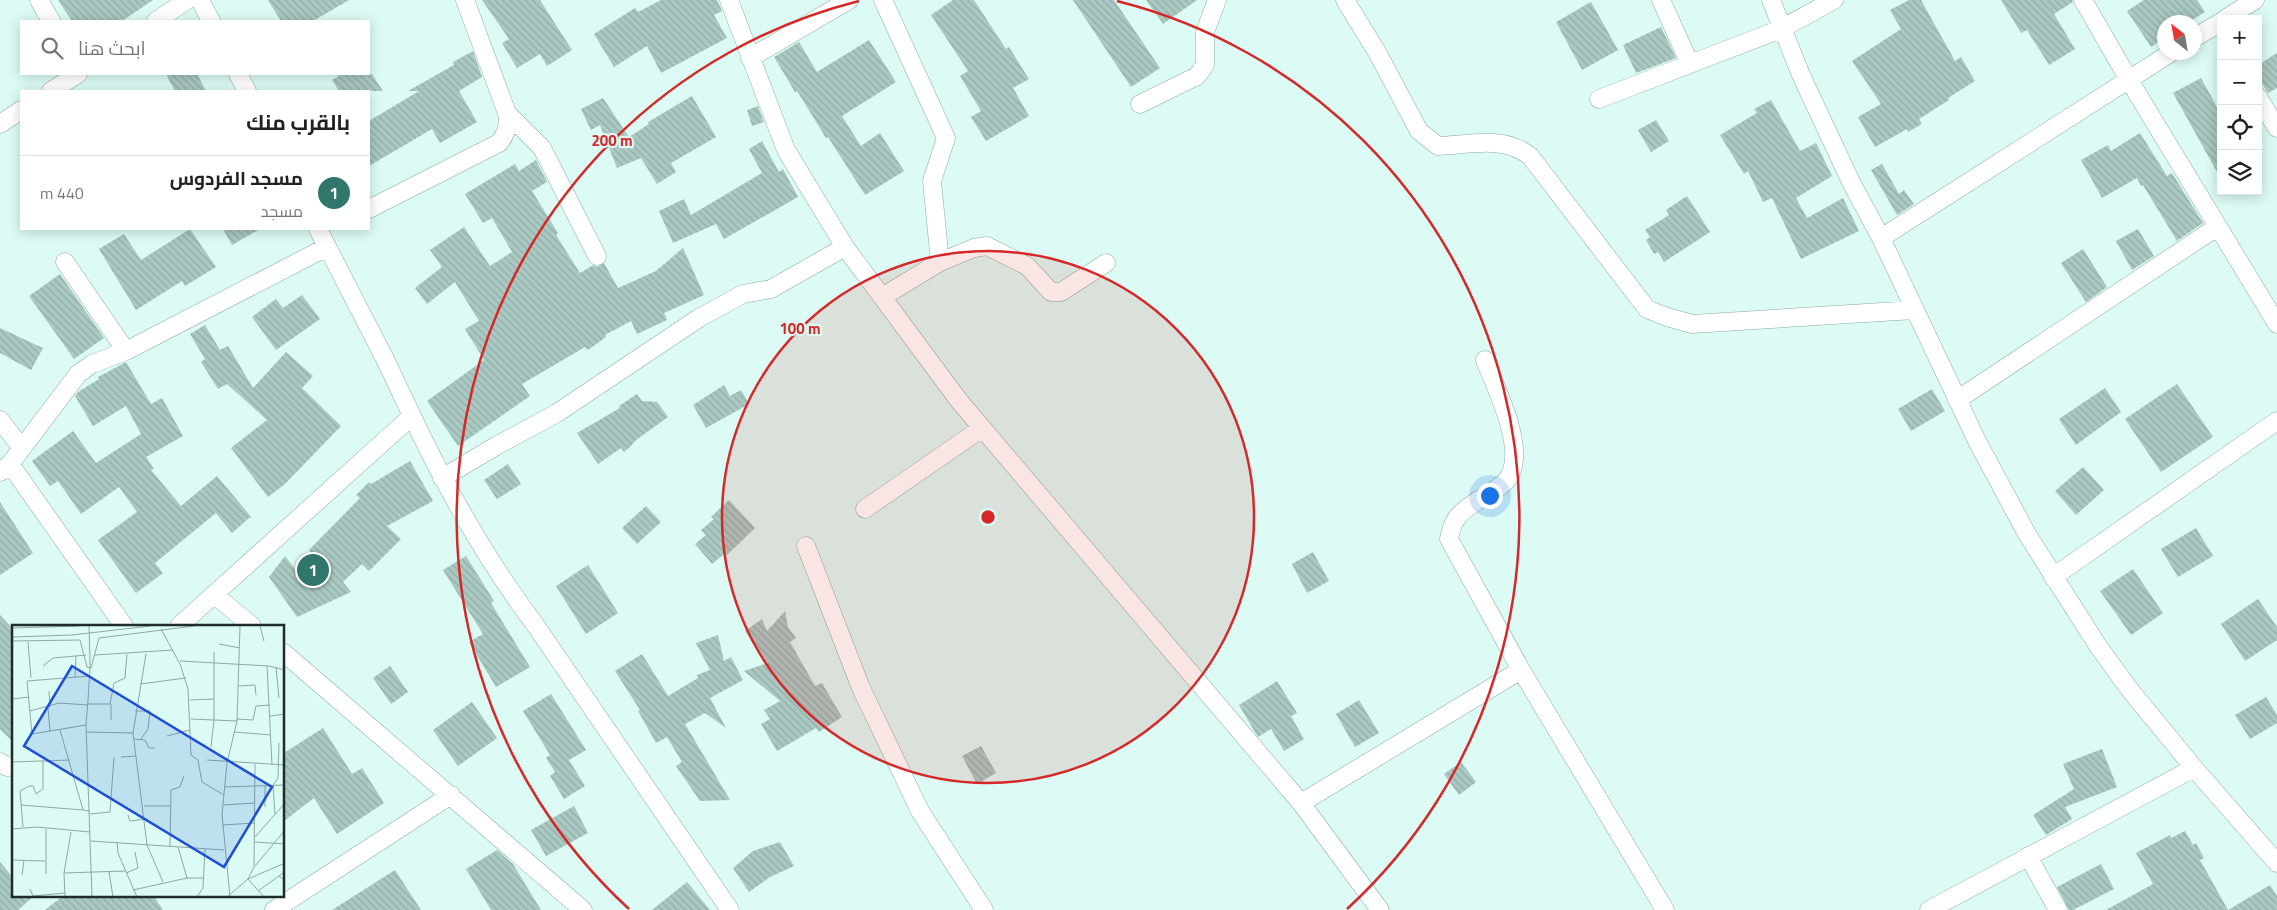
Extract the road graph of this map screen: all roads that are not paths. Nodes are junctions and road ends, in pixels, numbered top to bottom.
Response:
1 (39, 0) edge
2 (187, 0) edge
3 (200, 0) edge
4 (465, 0) edge
5 (729, 0) edge
6 (849, 0) edge
7 (882, 0) edge
8 (1217, 0) edge
9 (1345, 0) edge
10 (1661, 0) edge
11 (1771, 0) edge
12 (1834, 0) edge
13 (2083, 0) edge
14 (2255, 0) edge
15 (2234, 15) edge
16 (50, 20) edge
17 (157, 20) edge
18 (210, 20) edge
19 (2217, 26) edge
20 (1781, 29) junction
21 (2202, 34) edge
22 (750, 58) junction
23 (2160, 60) edge
24 (1690, 64) junction
25 (76, 75) edge
26 (239, 75) edge
27 (2129, 80) junction
28 (53, 90) edge
29 (247, 90) edge
30 (1599, 99) dead end
31 (1140, 104) dead end
32 (2262, 104) edge
33 (20, 111) edge
34 (508, 113) junction
35 (0, 124) edge
36 (2277, 128) edge
37 (370, 208) edge
38 (2218, 227) junction
39 (324, 234) edge
40 (1882, 238) junction
41 (844, 247) junction
42 (597, 256) dead end
43 (65, 262) dead end
44 (940, 262) junction
45 (1106, 263) dead end
46 (882, 297) junction
47 (1914, 310) junction
48 (2277, 324) edge
49 (126, 351) junction
50 (1485, 360) dead end
51 (1957, 400) junction
52 (412, 416) junction
53 (0, 420) edge
54 (2277, 421) edge
55 (982, 428) junction
56 (21, 448) junction
57 (5, 468) edge
58 (442, 478) junction
59 (865, 509) dead end
60 (806, 546) dead end
61 (2053, 577) junction
62 (214, 595) junction
63 (123, 625) edge
64 (180, 625) edge
65 (251, 625) edge
66 (285, 655) edge
67 (1521, 670) junction
68 (0, 762) edge
69 (12, 766) edge
70 (2194, 768) junction
71 (451, 795) junction
72 (1301, 804) junction
73 (2028, 856) junction
74 (2277, 863) edge
75 (1376, 909) edge
76 (274, 910) edge
77 (583, 910) edge
78 (730, 910) edge
79 (984, 910) edge
80 (1665, 910) edge
81 (1929, 910) edge
82 (2058, 910) edge

1 - 16 street
2 - 17 street
3 - 18 street
4 - 34 street
5 - 22 street
6 - 22 street
7 - 44 street
8 - 31 street
9 - 47 street
10 - 24 street
11 - 20 street
12 - 20 street
13 - 27 street
14 - 15 street
19 - 21 street
20 - 24 street
20 - 40 street
22 - 41 street
23 - 27 street
24 - 30 street
25 - 28 street
26 - 29 street
27 - 38 street
27 - 40 street
32 - 36 street
33 - 35 street
34 - 37 street
34 - 42 street
38 - 48 street
38 - 51 street
39 - 49 street
39 - 52 street
40 - 47 street
41 - 46 street
41 - 58 street
43 - 49 street
44 - 45 street
44 - 46 street
46 - 55 street
47 - 51 street
49 - 56 street
50 - 67 street
51 - 61 street
52 - 58 street
52 - 62 street
53 - 56 street
54 - 61 street
55 - 59 street
55 - 72 street
56 - 57 street
57 - 63 street
58 - 78 street
60 - 79 street
61 - 70 street
62 - 64 street
62 - 65 street
66 - 71 street
67 - 72 street
67 - 80 street
68 - 69 street
70 - 73 street
70 - 74 street
71 - 76 street
71 - 77 street
72 - 75 street
73 - 81 street
73 - 82 street

